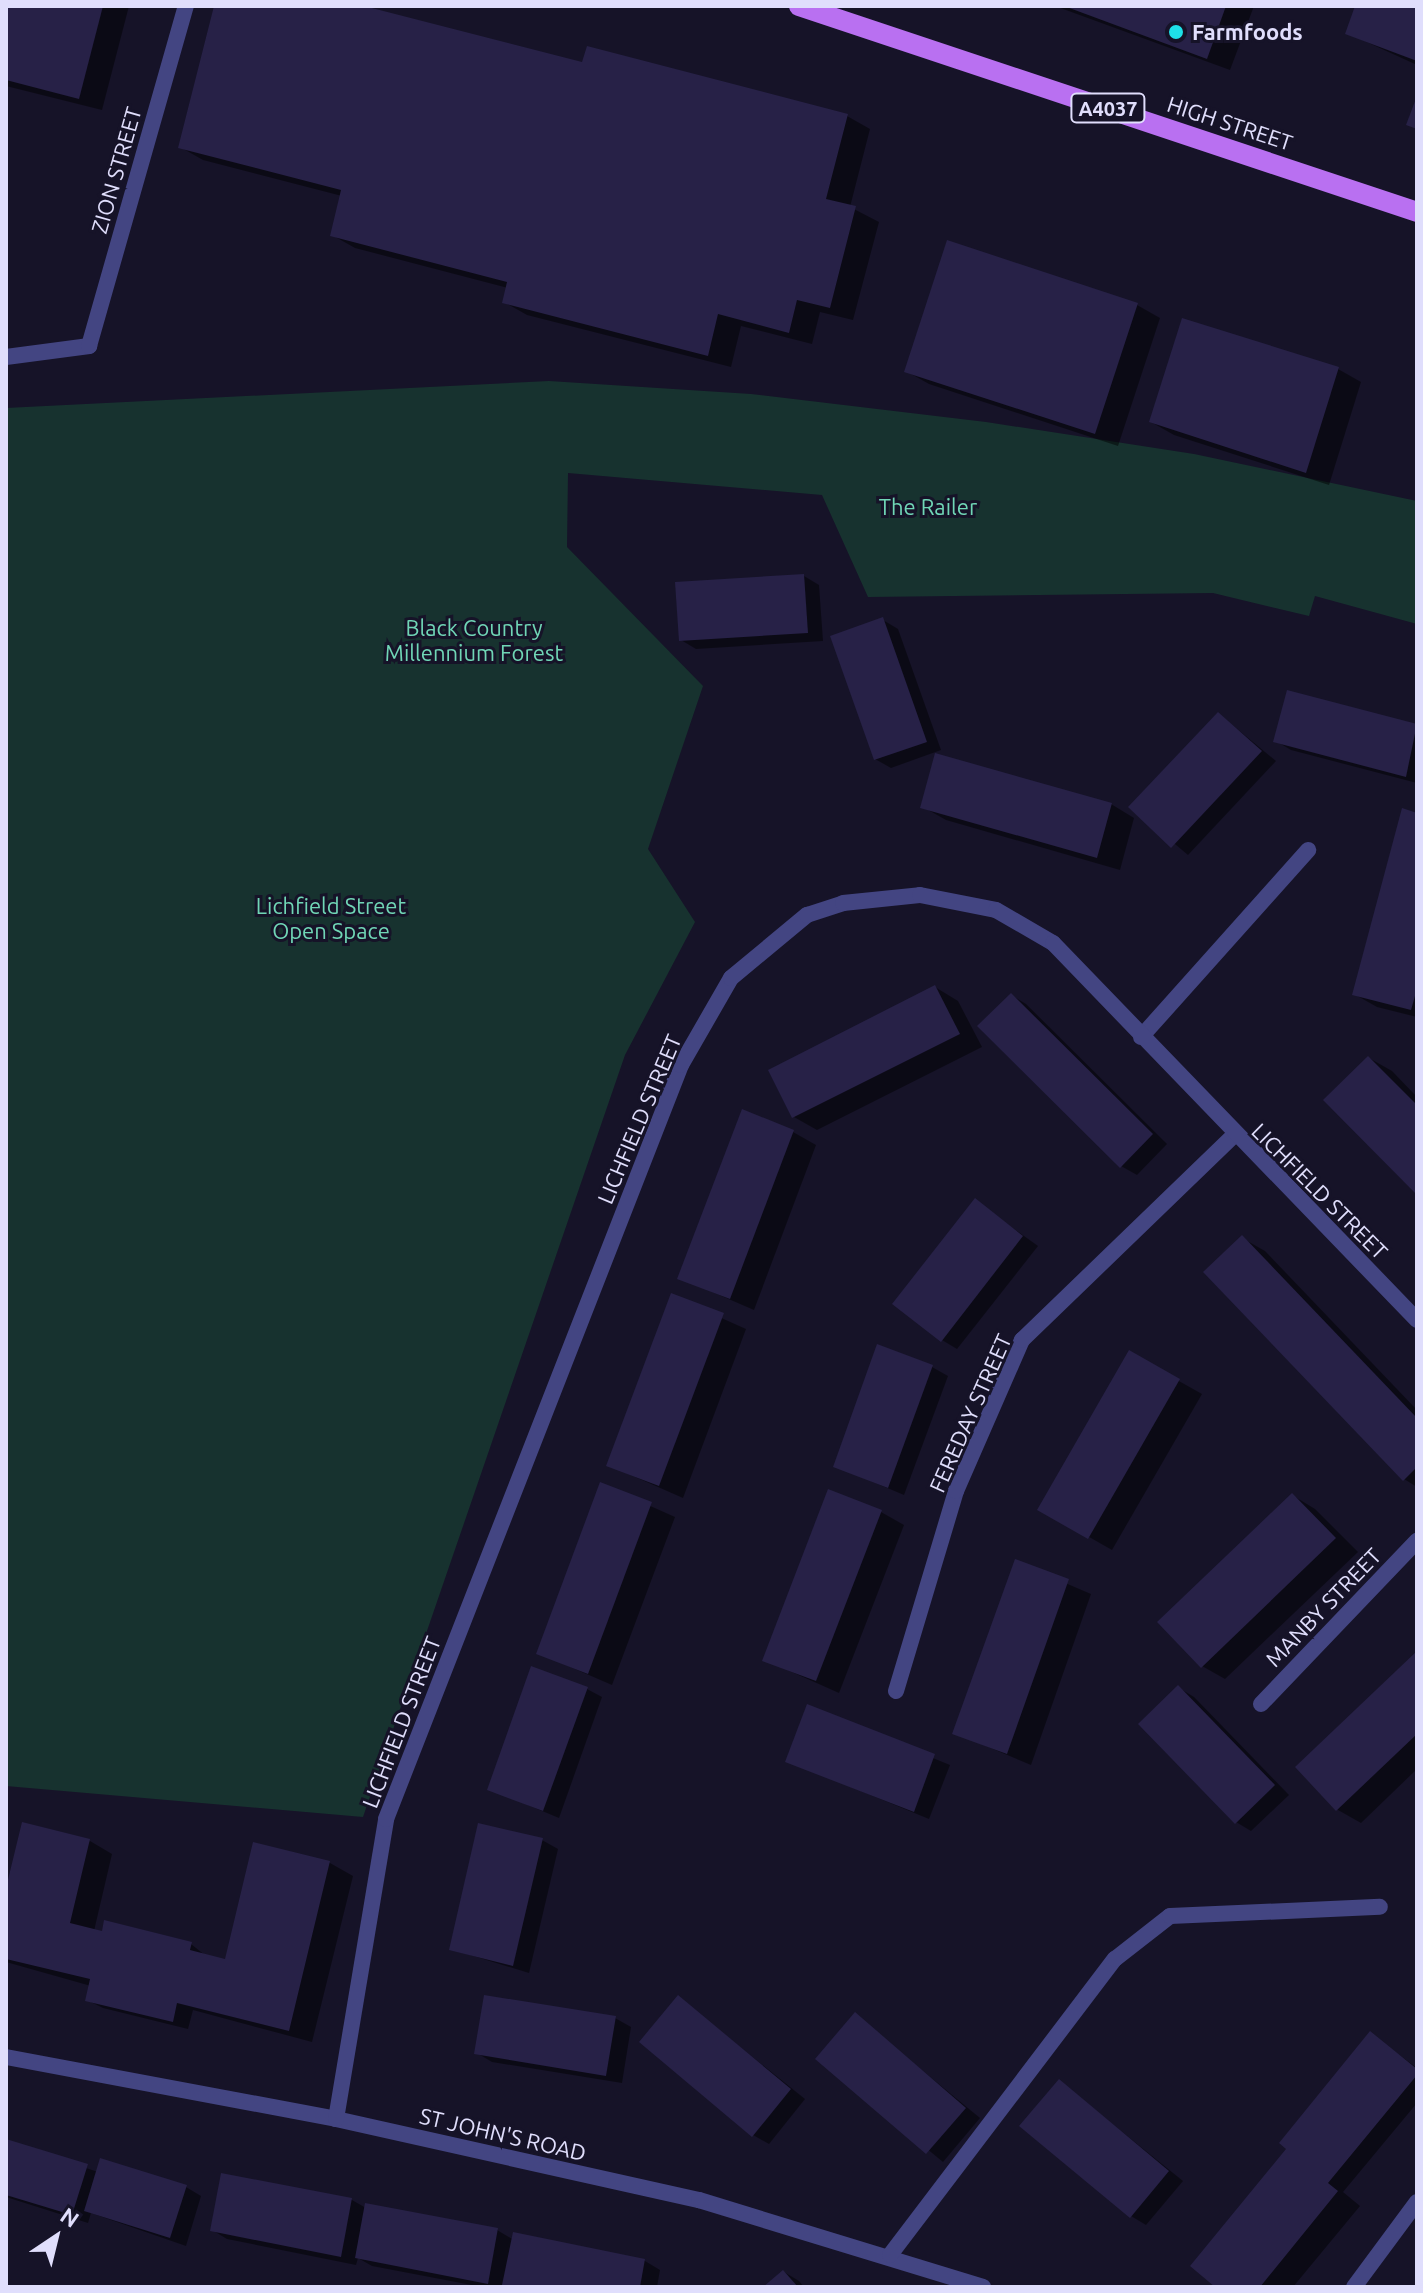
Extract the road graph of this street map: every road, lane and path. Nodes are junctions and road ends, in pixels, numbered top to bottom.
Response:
1 (186, 6) edge
2 (799, 6) edge
3 (1417, 212) edge
4 (6, 357) edge
5 (1308, 850) dead end
6 (1141, 1037) junction
7 (1234, 1135) junction
8 (1417, 1320) edge
9 (1417, 1541) edge
10 (896, 1691) dead end
11 (1261, 1704) dead end
12 (1380, 1907) dead end
13 (6, 2057) edge
14 (336, 2119) junction
15 (1417, 2202) edge
16 (890, 2255) junction
17 (939, 2279) edge
18 (983, 2287) edge
19 (1354, 2287) edge

1 - 4 street, ZION STREET
2 - 3 main road, HIGH STREET / A4037
5 - 6 street
6 - 7 street, LICHFIELD STREET
6 - 14 street, LICHFIELD STREET
7 - 8 street, LICHFIELD STREET
7 - 10 street, FEREDAY STREET
9 - 11 street, MANBY STREET
12 - 16 street
13 - 14 street, ST JOHN'S ROAD
14 - 16 street, ST JOHN'S ROAD
15 - 19 street
16 - 17 street, ST JOHN'S ROAD
17 - 18 street, ST JOHN'S ROAD

